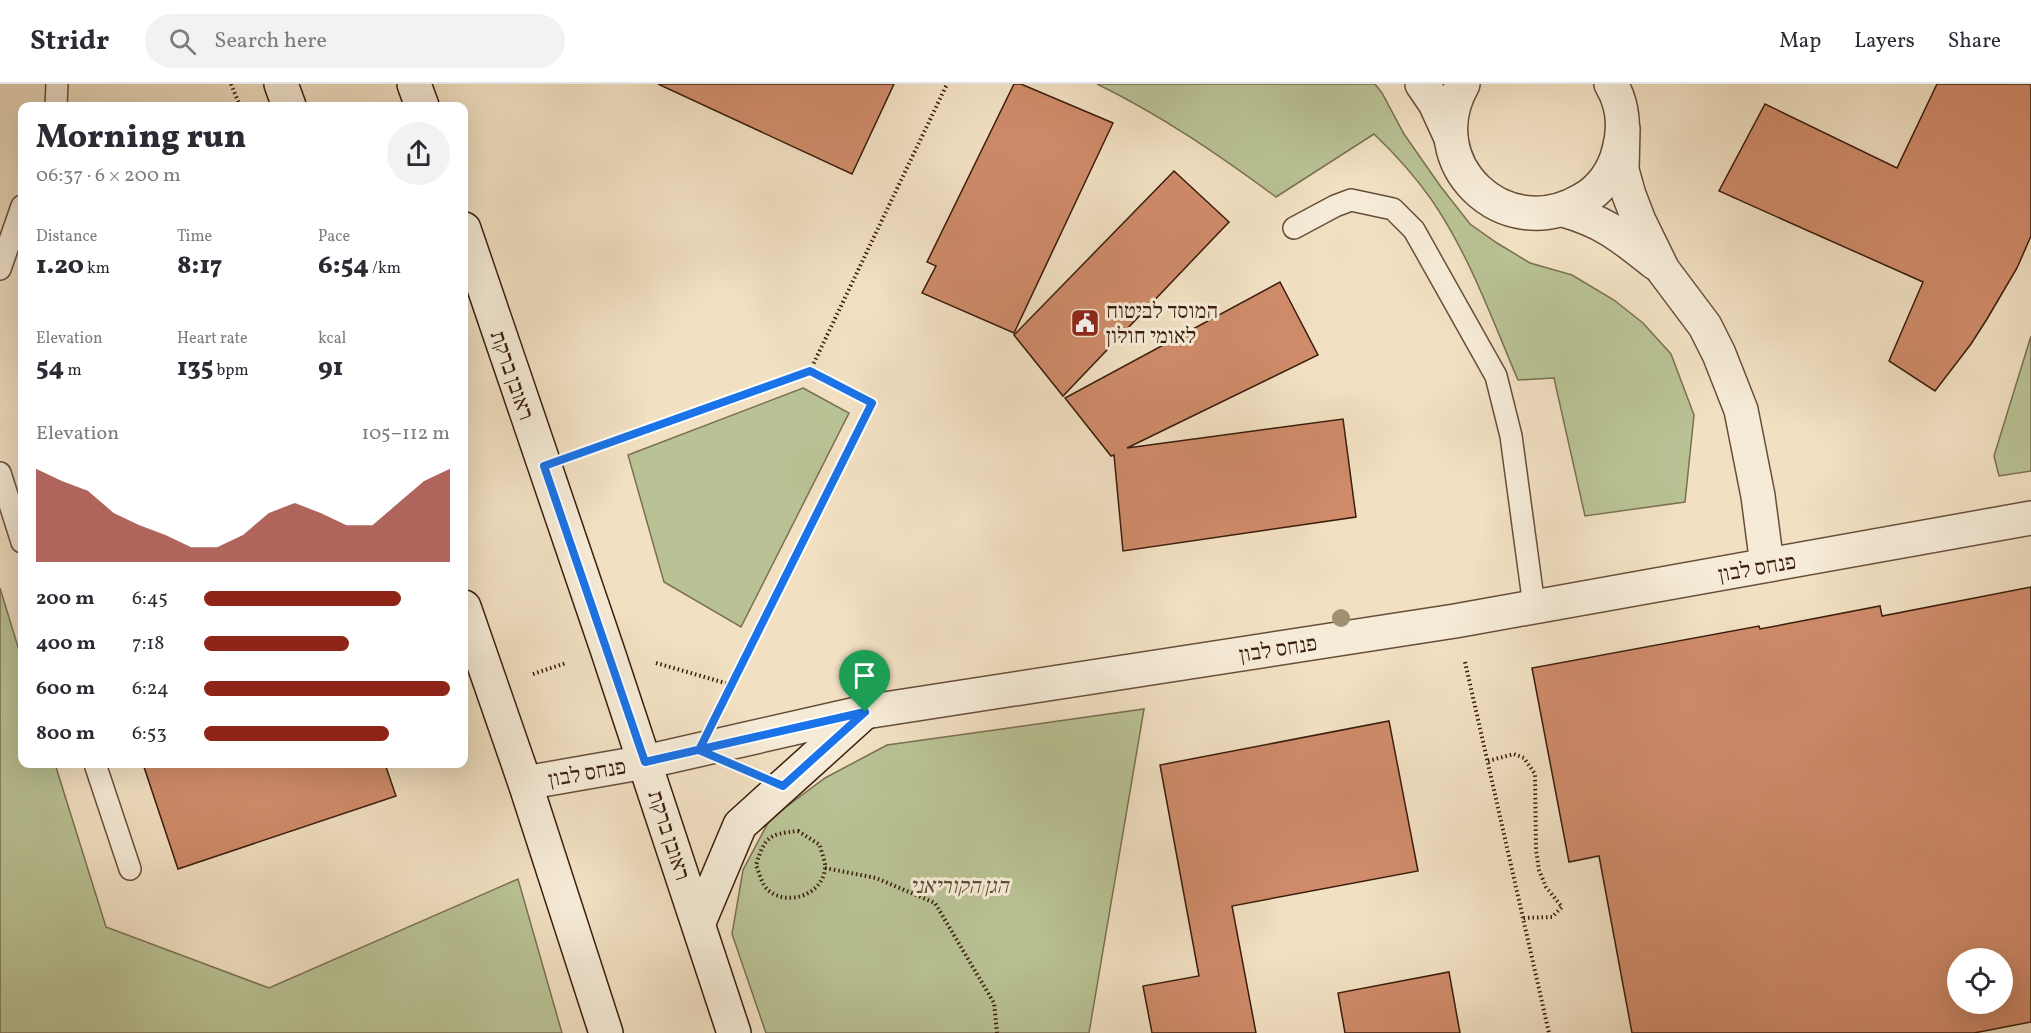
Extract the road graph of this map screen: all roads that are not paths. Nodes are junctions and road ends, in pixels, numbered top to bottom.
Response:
1 (57, 84) edge
2 (281, 84) edge
3 (414, 84) edge
4 (1422, 84) edge
5 (1463, 84) edge
6 (1617, 100) edge
7 (56, 102) edge
8 (288, 102) edge
9 (421, 102) edge
10 (1452, 141) junction
11 (1563, 210) junction
12 (18, 217) edge
13 (1294, 228) dead end
14 (468, 241) edge
15 (0, 269) edge
16 (1664, 270) junction
17 (0, 473) edge
18 (2031, 518) edge
19 (18, 529) edge
20 (1767, 565) junction
21 (1534, 606) junction
22 (468, 619) edge
23 (865, 712) junction
24 (645, 762) junction
25 (96, 768) edge
26 (525, 783) junction
27 (130, 869) dead end
28 (699, 922) junction
29 (606, 1033) edge
30 (734, 1033) edge

1 - 7 lane
2 - 8 street
3 - 9 street
4 - 10 street
5 - 10 street
6 - 11 street
6 - 16 street
10 - 11 street
11 - 16 street
12 - 15 lane
13 - 21 lane
14 - 24 street, ראובן ברקת
16 - 20 street
17 - 19 lane
18 - 20 street, פנחס לבון
20 - 21 street, פנחס לבון
21 - 23 street, פנחס לבון
22 - 26 street
23 - 24 street, פנחס לבון
23 - 28 street
24 - 26 street, פנחס לבון
24 - 28 street, ראובן ברקת
25 - 27 lane
26 - 29 street
28 - 30 street, ראובן ברקת

